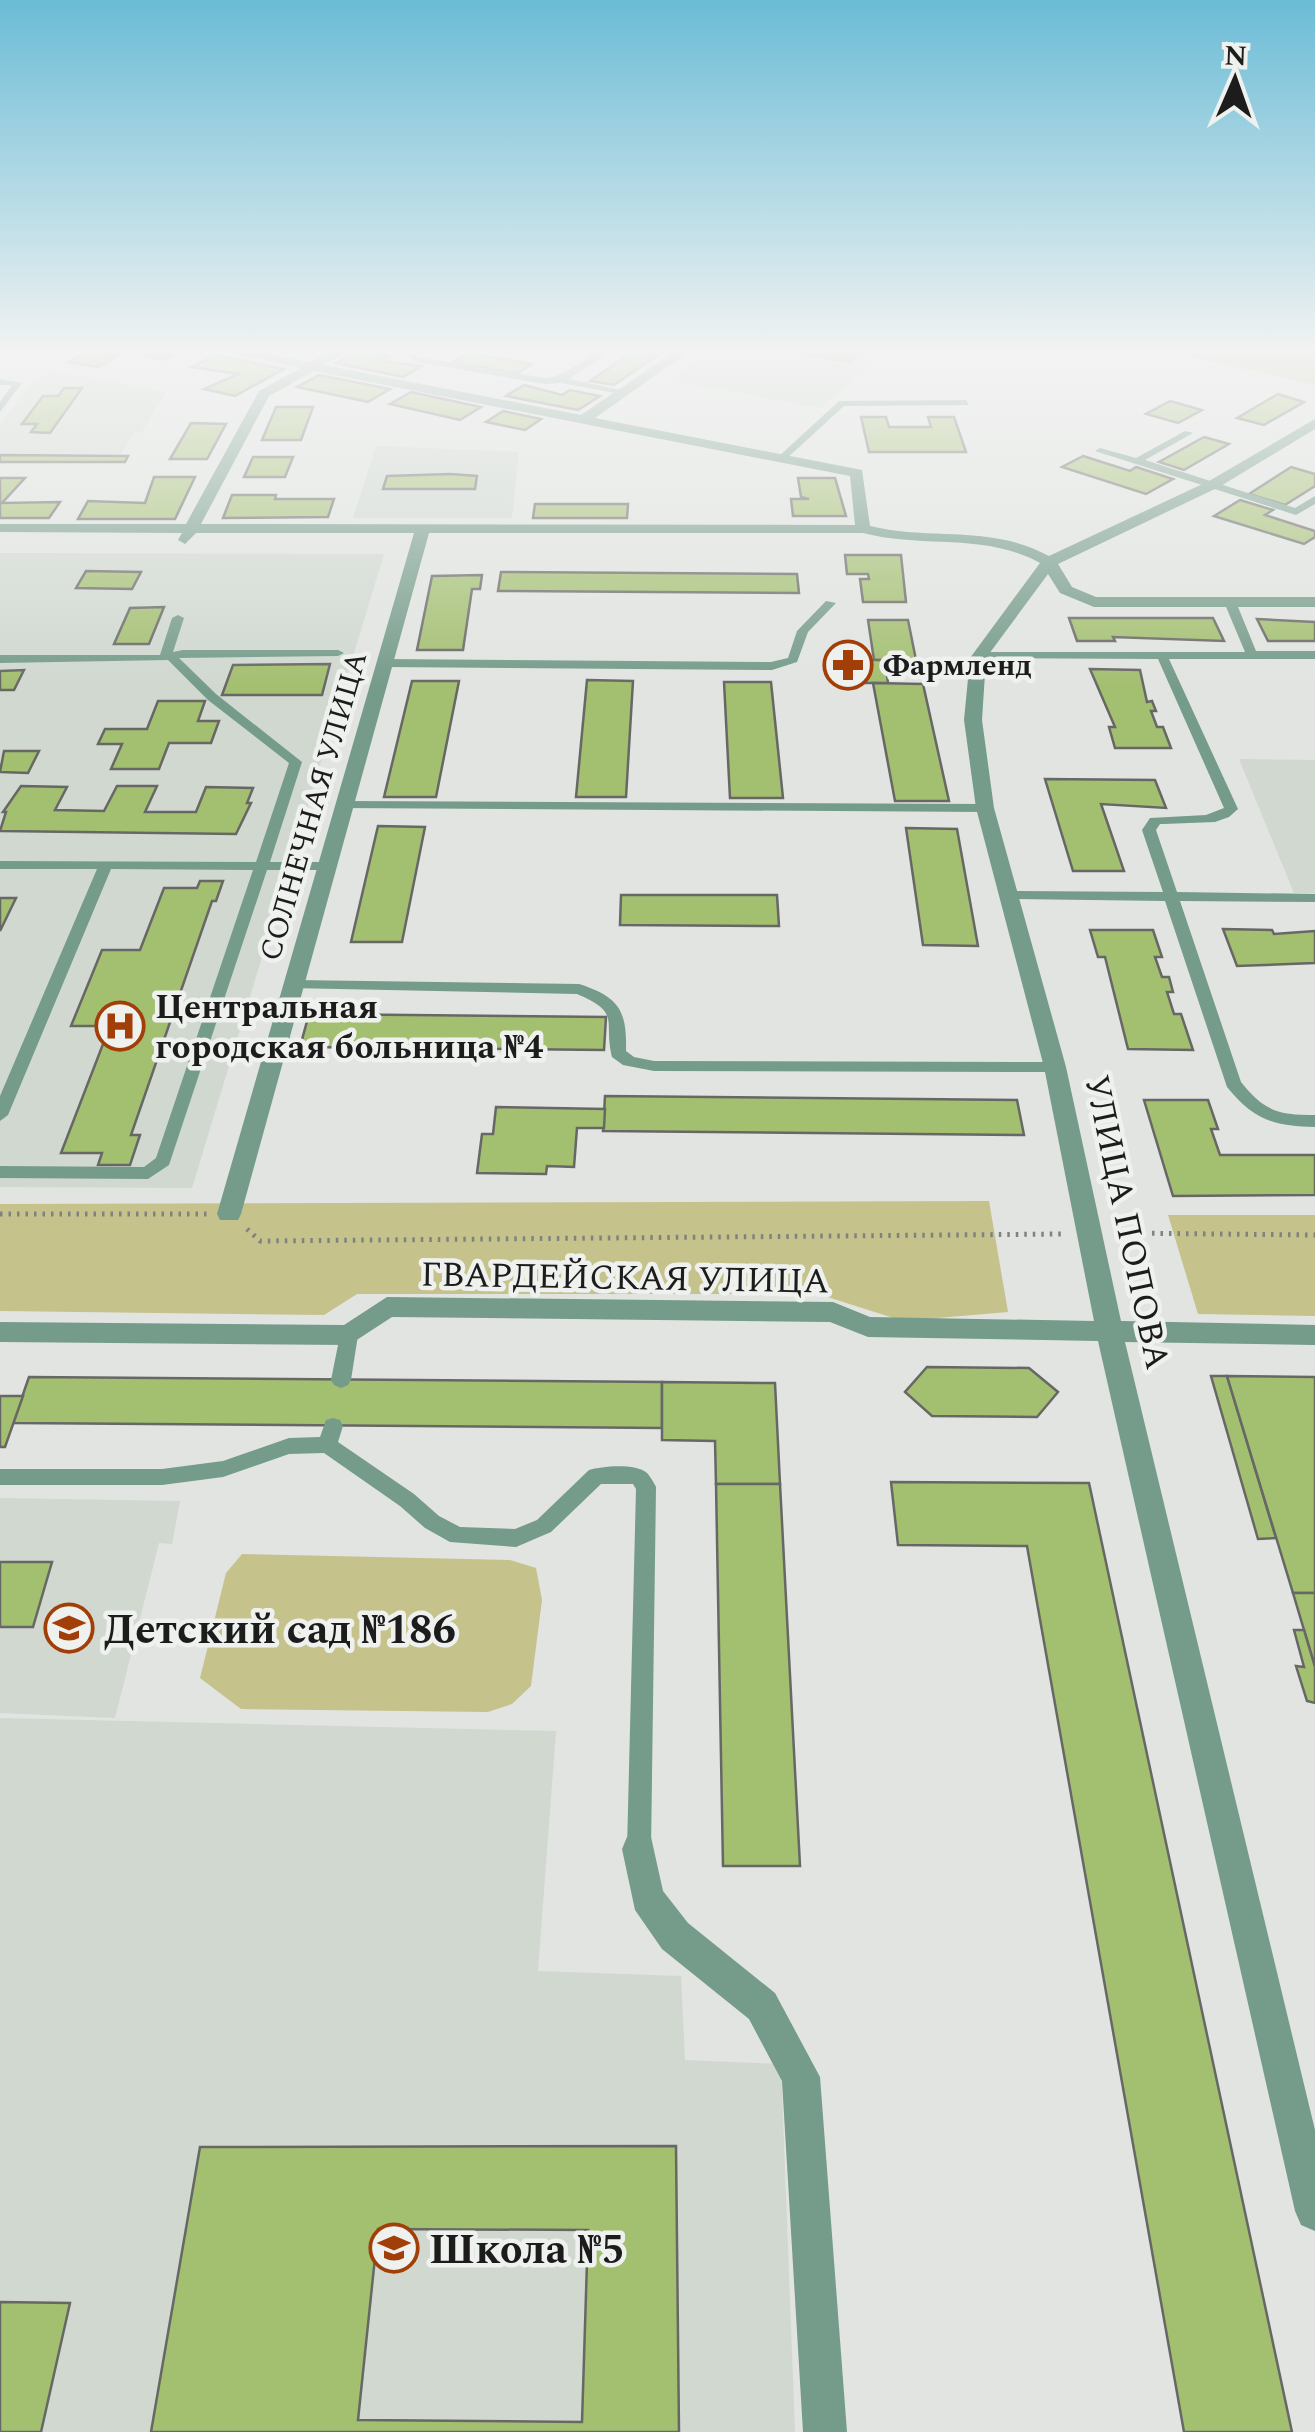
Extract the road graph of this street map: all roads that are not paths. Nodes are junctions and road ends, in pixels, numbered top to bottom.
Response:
1 (227, 461) edge
2 (799, 461) edge
3 (1139, 461) edge
4 (1251, 461) edge
5 (1214, 484) junction
6 (1315, 500) edge
7 (1296, 512) junction
8 (1315, 516) edge
9 (0, 528) edge
10 (863, 529) junction
11 (186, 537) junction
12 (420, 538) junction
13 (900, 538) junction
14 (0, 544) edge
15 (1049, 562) junction
16 (1230, 602) junction
17 (1315, 602) edge
18 (830, 603) dead end
19 (178, 618) dead end
20 (338, 654) dead end
21 (981, 654) junction
22 (1252, 655) junction
23 (1315, 655) edge
24 (171, 656) junction
25 (1162, 656) junction
26 (0, 659) edge
27 (385, 663) junction
28 (345, 805) junction
29 (985, 808) junction
30 (0, 865) edge
31 (106, 865) junction
32 (263, 865) junction
33 (328, 866) junction
34 (1008, 895) junction
35 (1171, 897) junction
36 (1315, 898) edge
37 (294, 985) junction
38 (1055, 1067) junction
39 (0, 1115) edge
40 (1315, 1121) edge
41 (0, 1172) edge
42 (229, 1214) road end
43 (0, 1332) edge
44 (1110, 1333) junction
45 (349, 1335) junction
46 (1315, 1335) edge
47 (341, 1380) dead end
48 (0, 1476) edge
49 (639, 1849) joint
50 (1315, 2211) edge
51 (825, 2432) edge

1 - 11 street
2 - 10 street
3 - 5 lane
4 - 5 street, УЛИЦА ПОПОВА
5 - 7 lane
5 - 15 street, УЛИЦА ПОПОВА
6 - 7 lane
7 - 8 lane
9 - 11 street
10 - 12 street
10 - 13 street
11 - 12 street
11 - 14 street
12 - 13 street
12 - 27 street, СОЛНЕЧНАЯ УЛИЦА
13 - 15 street
15 - 16 street
15 - 21 street, УЛИЦА ПОПОВА
16 - 17 street
16 - 22 lane
18 - 27 lane
19 - 24 lane
20 - 24 lane
21 - 25 lane
21 - 29 street, УЛИЦА ПОПОВА
22 - 23 lane
22 - 25 lane
24 - 26 lane
24 - 32 lane
25 - 35 lane
27 - 28 street, СОЛНЕЧНАЯ УЛИЦА
28 - 29 lane
28 - 33 street, СОЛНЕЧНАЯ УЛИЦА
29 - 34 street, УЛИЦА ПОПОВА
30 - 31 lane
31 - 32 lane
31 - 39 lane
32 - 33 lane
32 - 41 lane
33 - 37 street, СОЛНЕЧНАЯ УЛИЦА
34 - 35 lane
34 - 38 street, УЛИЦА ПОПОВА
35 - 36 lane
35 - 40 lane
37 - 38 lane
37 - 42 street, СОЛНЕЧНАЯ УЛИЦА
38 - 44 street, УЛИЦА ПОПОВА
43 - 45 street
44 - 45 street, ГВАРДЕЙСКАЯ УЛИЦА
44 - 46 street, ГВАРДЕЙСКАЯ УЛИЦА
44 - 50 street, УЛИЦА ПОПОВА
45 - 47 lane
48 - 49 lane
49 - 51 street

